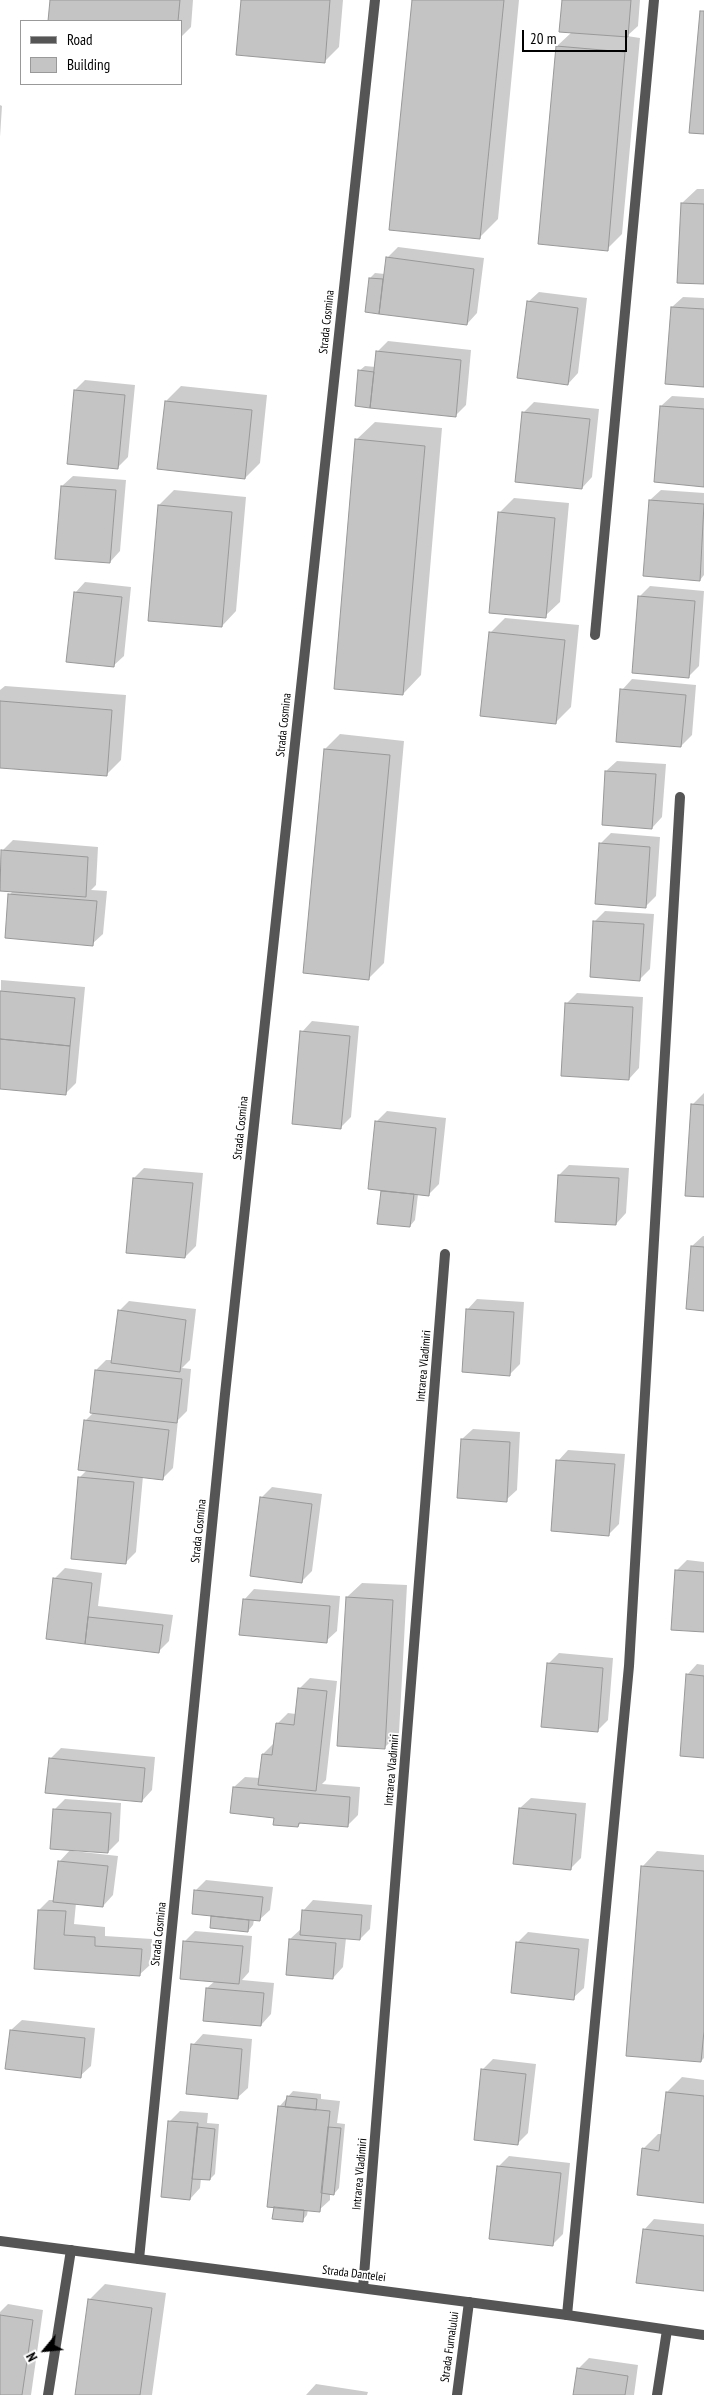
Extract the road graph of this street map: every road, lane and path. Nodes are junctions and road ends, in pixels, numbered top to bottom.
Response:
1 (375, 0) edge
2 (654, 0) edge
3 (595, 635) dead end
4 (680, 797) dead end
5 (446, 1254) dead end
6 (0, 2241) edge
7 (71, 2250) junction
8 (139, 2259) junction
9 (363, 2288) junction
10 (469, 2302) junction
11 (566, 2315) junction
12 (667, 2330) junction
13 (704, 2335) edge
14 (48, 2395) edge
15 (457, 2395) edge
16 (657, 2395) edge

1 - 8 street, Strada Cosmina
2 - 3 street
4 - 11 street
5 - 9 street, Intrarea Vladimiri
6 - 7 street, Strada Dantelei
7 - 8 street, Strada Dantelei
7 - 14 street
8 - 9 street, Strada Dantelei
9 - 10 street, Strada Dantelei
10 - 11 street, Strada Dantelei
10 - 15 street, Strada Furnalului
11 - 12 street, Strada Dantelei
12 - 13 street, Strada Dantelei
12 - 16 street

